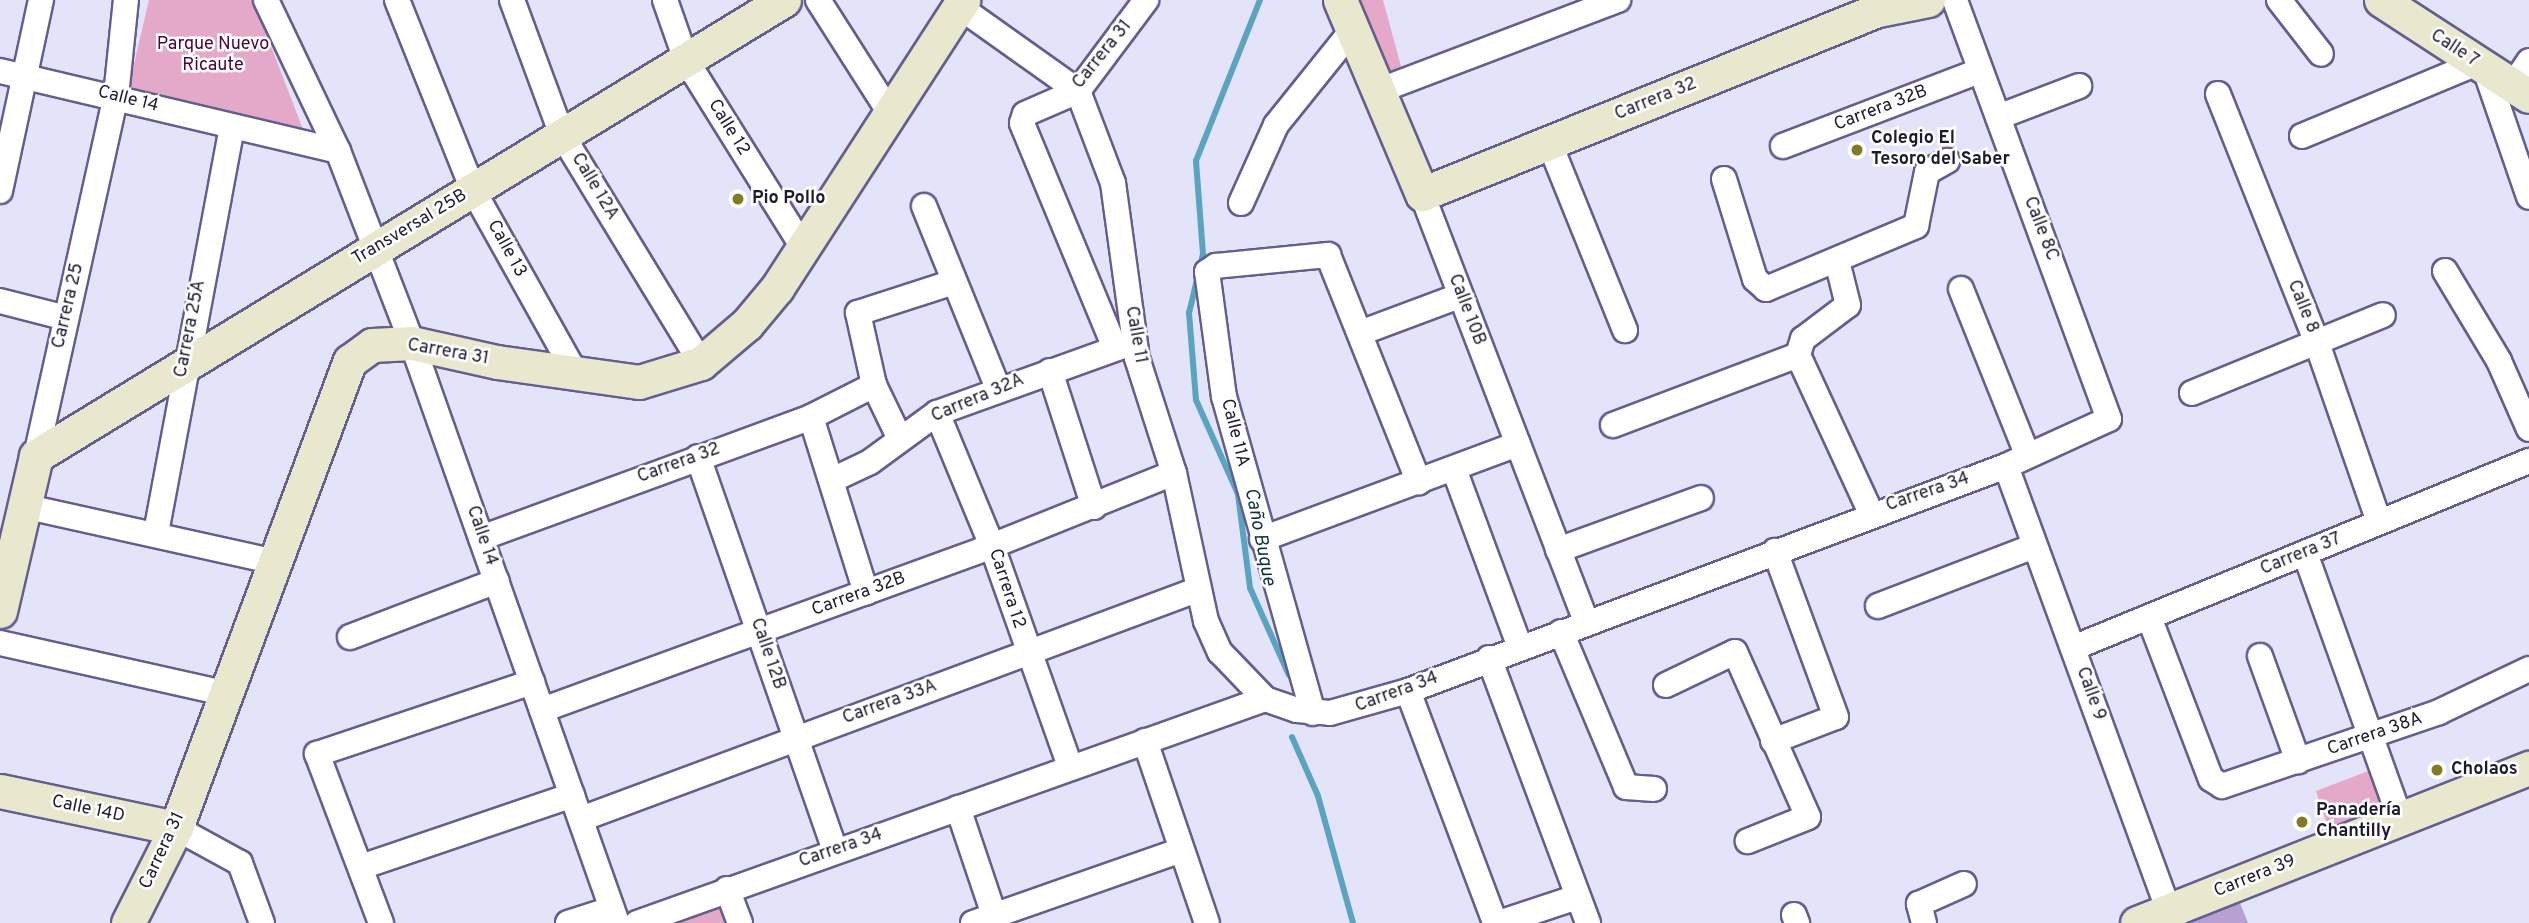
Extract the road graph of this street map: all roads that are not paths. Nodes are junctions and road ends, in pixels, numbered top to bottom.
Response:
1 (41, 0) edge
2 (126, 0) edge
3 (266, 0) edge
4 (397, 0) edge
5 (512, 0) edge
6 (665, 0) edge
7 (818, 0) edge
8 (1146, 0) edge
9 (1618, 0) edge
10 (1928, 0) edge
11 (1955, 0) edge
12 (2279, 0) edge
13 (2381, 0) edge
14 (1877, 3) edge
15 (962, 4) edge
16 (769, 5) edge
17 (1347, 14) edge
18 (2320, 54) dead end
19 (686, 60) junction
20 (0, 71) edge
21 (1979, 71) junction
22 (25, 75) junction
23 (2507, 75) edge
24 (2079, 86) dead end
25 (1078, 91) junction
26 (1378, 91) junction
27 (2218, 94) dead end
28 (116, 96) junction
29 (892, 116) junction
30 (1998, 117) junction
31 (232, 127) junction
32 (562, 135) junction
33 (2302, 136) dead end
34 (1549, 142) junction
35 (1783, 146) dead end
36 (338, 151) junction
37 (1947, 161) dead end
38 (1724, 179) dead end
39 (473, 190) junction
40 (0, 191) edge
41 (1422, 194) junction
42 (2529, 197) edge
43 (1241, 203) dead end
44 (924, 206) dead end
45 (804, 249) junction
46 (374, 250) junction
47 (1837, 261) junction
48 (2445, 271) dead end
49 (954, 282) junction
50 (1961, 289) dead end
51 (1459, 296) junction
52 (0, 301) edge
53 (2383, 315) dead end
54 (66, 318) junction
55 (1625, 330) dead end
56 (1360, 334) junction
57 (412, 343) junction
58 (2317, 343) junction
59 (1126, 345) junction
60 (1798, 355) junction
61 (701, 363) junction
62 (183, 366) junction
63 (1049, 371) junction
64 (577, 376) junction
65 (874, 385) junction
66 (998, 388) junction
67 (2192, 393) dead end
68 (937, 413) junction
69 (811, 417) junction
70 (2109, 419) joint
71 (1613, 425) dead end
72 (2529, 429) edge
73 (900, 439) junction
74 (1518, 444) junction
75 (36, 456) junction
76 (698, 457) junction
77 (2016, 460) junction
78 (2529, 461) edge
79 (1454, 469) junction
80 (1174, 473) junction
81 (832, 480) junction
82 (1419, 482) junction
83 (1701, 498) dead end
84 (23, 506) junction
85 (1094, 507) junction
86 (1871, 513) junction
87 (2379, 523) junction
88 (156, 533) junction
89 (481, 538) junction
90 (1262, 539) junction
91 (992, 546) junction
92 (2034, 546) junction
93 (1558, 550) junction
94 (1775, 551) junction
95 (2305, 553) junction
96 (271, 561) junction
97 (496, 581) junction
98 (1199, 589) junction
99 (866, 593) junction
100 (1878, 606) dead end
101 (0, 611) edge
102 (2149, 617) junction
103 (1586, 622) junction
104 (759, 632) junction
105 (1561, 632) junction
106 (350, 637) dead end
107 (0, 643) edge
108 (1520, 648) junction
109 (2073, 648) junction
110 (1027, 654) junction
111 (2260, 656) dead end
112 (1489, 658) junction
113 (2529, 669) edge
114 (532, 682) junction
115 (1666, 685) dead end
116 (1408, 691) junction
117 (224, 693) junction
118 (1265, 699) junction
119 (542, 710) junction
120 (1313, 713) junction
121 (796, 737) junction
122 (2369, 738) junction
123 (1145, 741) junction
124 (1773, 741) junction
125 (2298, 761) junction
126 (1070, 766) junction
127 (2529, 768) edge
128 (1654, 789) dead end
129 (0, 791) edge
130 (572, 795) junction
131 (958, 808) junction
132 (581, 819) junction
133 (2400, 819) junction
134 (176, 828) junction
135 (1748, 841) dead end
136 (1182, 850) junction
137 (835, 851) junction
138 (361, 867) junction
139 (1964, 884) dead end
140 (727, 889) junction
141 (1577, 897) junction
142 (615, 916) edge
143 (2171, 917) edge
144 (984, 919) edge
145 (128, 923) edge
146 (262, 923) edge
147 (381, 923) edge
148 (568, 923) edge
149 (637, 923) edge
150 (740, 923) edge
151 (1207, 923) edge
152 (1497, 923) edge
153 (1588, 923) edge
154 (1924, 923) edge
155 (2137, 923) edge

1 - 22 street
2 - 28 street, Carrera 25
3 - 36 street, Calle 14
4 - 39 street, Calle 13
5 - 32 street, Calle 12A
6 - 19 street, Calle 12
7 - 29 street
8 - 25 street, Carrera 31
9 - 26 street
10 - 14 street
11 - 21 street, Calle 8C
12 - 18 street
13 - 23 street, Calle 7
14 - 34 street, Carrera 32
15 - 25 street
15 - 29 street, Carrera 31
16 - 19 street, Transversal 25B
17 - 26 street, Calle 10B
17 - 43 street
19 - 32 street, Transversal 25B
19 - 45 street, Calle 12
20 - 22 street, Calle 14
21 - 30 street, Calle 8C
21 - 35 street, Carrera 32B
22 - 28 street, Calle 14
22 - 40 street
23 - 33 street
23 - 42 street
24 - 30 street
25 - 59 street, Calle 11
25 - 59 street, Carrera 31
26 - 41 street, Calle 10B
27 - 58 street, Calle 8
28 - 31 street, Calle 14
28 - 54 street, Carrera 25
29 - 45 street, Carrera 31
30 - 70 street, Calle 8C
31 - 36 street, Calle 14
31 - 62 street, Carrera 25A
32 - 39 street, Transversal 25B
32 - 61 street, Calle 12A
34 - 41 street, Carrera 32
34 - 55 street
36 - 46 street, Calle 14
37 - 47 street
38 - 47 street
39 - 46 street, Transversal 25B
39 - 64 street, Calle 13
41 - 51 street, Calle 10B
44 - 49 street
45 - 61 street, Carrera 31
46 - 57 street, Calle 14
46 - 62 street, Transversal 25B
47 - 60 street
48 - 72 street
49 - 65 street
49 - 66 street
50 - 77 street, Calle 9
51 - 56 street
51 - 74 street, Calle 10B
52 - 54 street
53 - 58 street
54 - 75 street, Carrera 25
56 - 82 street
56 - 90 street, Calle 11A
57 - 64 street, Carrera 31
57 - 89 street, Calle 14
57 - 96 street, Carrera 31
58 - 67 street
58 - 87 street, Calle 8
59 - 63 street, Carrera 32A
59 - 80 street, Calle 11
60 - 71 street
60 - 86 street
61 - 64 street, Carrera 31
62 - 75 street, Transversal 25B
62 - 88 street, Carrera 25A
63 - 66 street, Carrera 32A
63 - 85 street
65 - 69 street, Carrera 32
65 - 73 street
66 - 68 street, Carrera 32A
68 - 73 street, Carrera 32A
68 - 91 street, Carrera 12
69 - 76 street, Carrera 32
69 - 81 street
70 - 77 street, Carrera 34
73 - 81 street, Carrera 32A
74 - 79 street
74 - 93 street, Calle 10B
75 - 84 street, Carrera 25
76 - 89 street, Carrera 32
76 - 104 street, Calle 12B
77 - 86 street, Carrera 34
77 - 92 street, Calle 9
78 - 87 street, Carrera 37
79 - 82 street
79 - 108 street
80 - 85 street, Carrera 32B
80 - 98 street, Calle 11
81 - 99 street
82 - 90 street
83 - 93 street
84 - 88 street
84 - 101 street, Carrera 25
85 - 91 street, Carrera 32B
86 - 94 street, Carrera 34
87 - 95 street, Carrera 37
88 - 96 street
89 - 97 street, Calle 14
90 - 120 street, Calle 11A
91 - 99 street, Carrera 32B
91 - 110 street, Carrera 12
92 - 100 street
92 - 109 street, Calle 9
93 - 103 street, Calle 10B
94 - 103 street, Carrera 34
94 - 124 street
95 - 102 street, Carrera 37
95 - 122 street
96 - 117 street, Carrera 31
97 - 106 street
97 - 114 street, Calle 14
98 - 110 street, Carrera 33A
98 - 118 street, Calle 11
99 - 104 street, Carrera 32B
102 - 109 street, Carrera 37
102 - 125 street, Carrera 38A
103 - 105 street, Carrera 34
104 - 119 street, Carrera 32B
104 - 121 street, Calle 12B
105 - 108 street, Carrera 34
105 - 128 street
107 - 117 street
108 - 112 street, Carrera 34
109 - 143 street, Calle 9
110 - 121 street, Carrera 33A
110 - 126 street, Carrera 12
111 - 125 street
112 - 116 street, Carrera 34
112 - 141 street
113 - 122 street, Carrera 38A
114 - 119 street, Calle 14
114 - 138 street
115 - 124 street
116 - 120 street, Carrera 34
116 - 152 street
117 - 134 street, Carrera 31
118 - 120 street, Carrera 34
118 - 123 street, Carrera 34
119 - 130 street, Calle 14
121 - 132 street, Carrera 33A
121 - 137 street, Calle 12B
122 - 125 street, Carrera 38A
122 - 133 street
123 - 126 street, Carrera 34
123 - 136 street
124 - 135 street
126 - 131 street, Carrera 34
127 - 133 street, Carrera 39
129 - 134 street, Calle 14D
130 - 132 street, Calle 14
130 - 138 street
131 - 137 street, Carrera 34
131 - 144 street
132 - 142 street, Calle 14
133 - 143 street, Carrera 39
134 - 145 street, Carrera 31
134 - 146 street
136 - 144 street
136 - 151 street
137 - 140 street, Carrera 34
138 - 147 street
139 - 154 street
140 - 149 street, Carrera 34
140 - 150 street
141 - 152 street
141 - 153 street
142 - 148 street
143 - 155 street, Carrera 39

